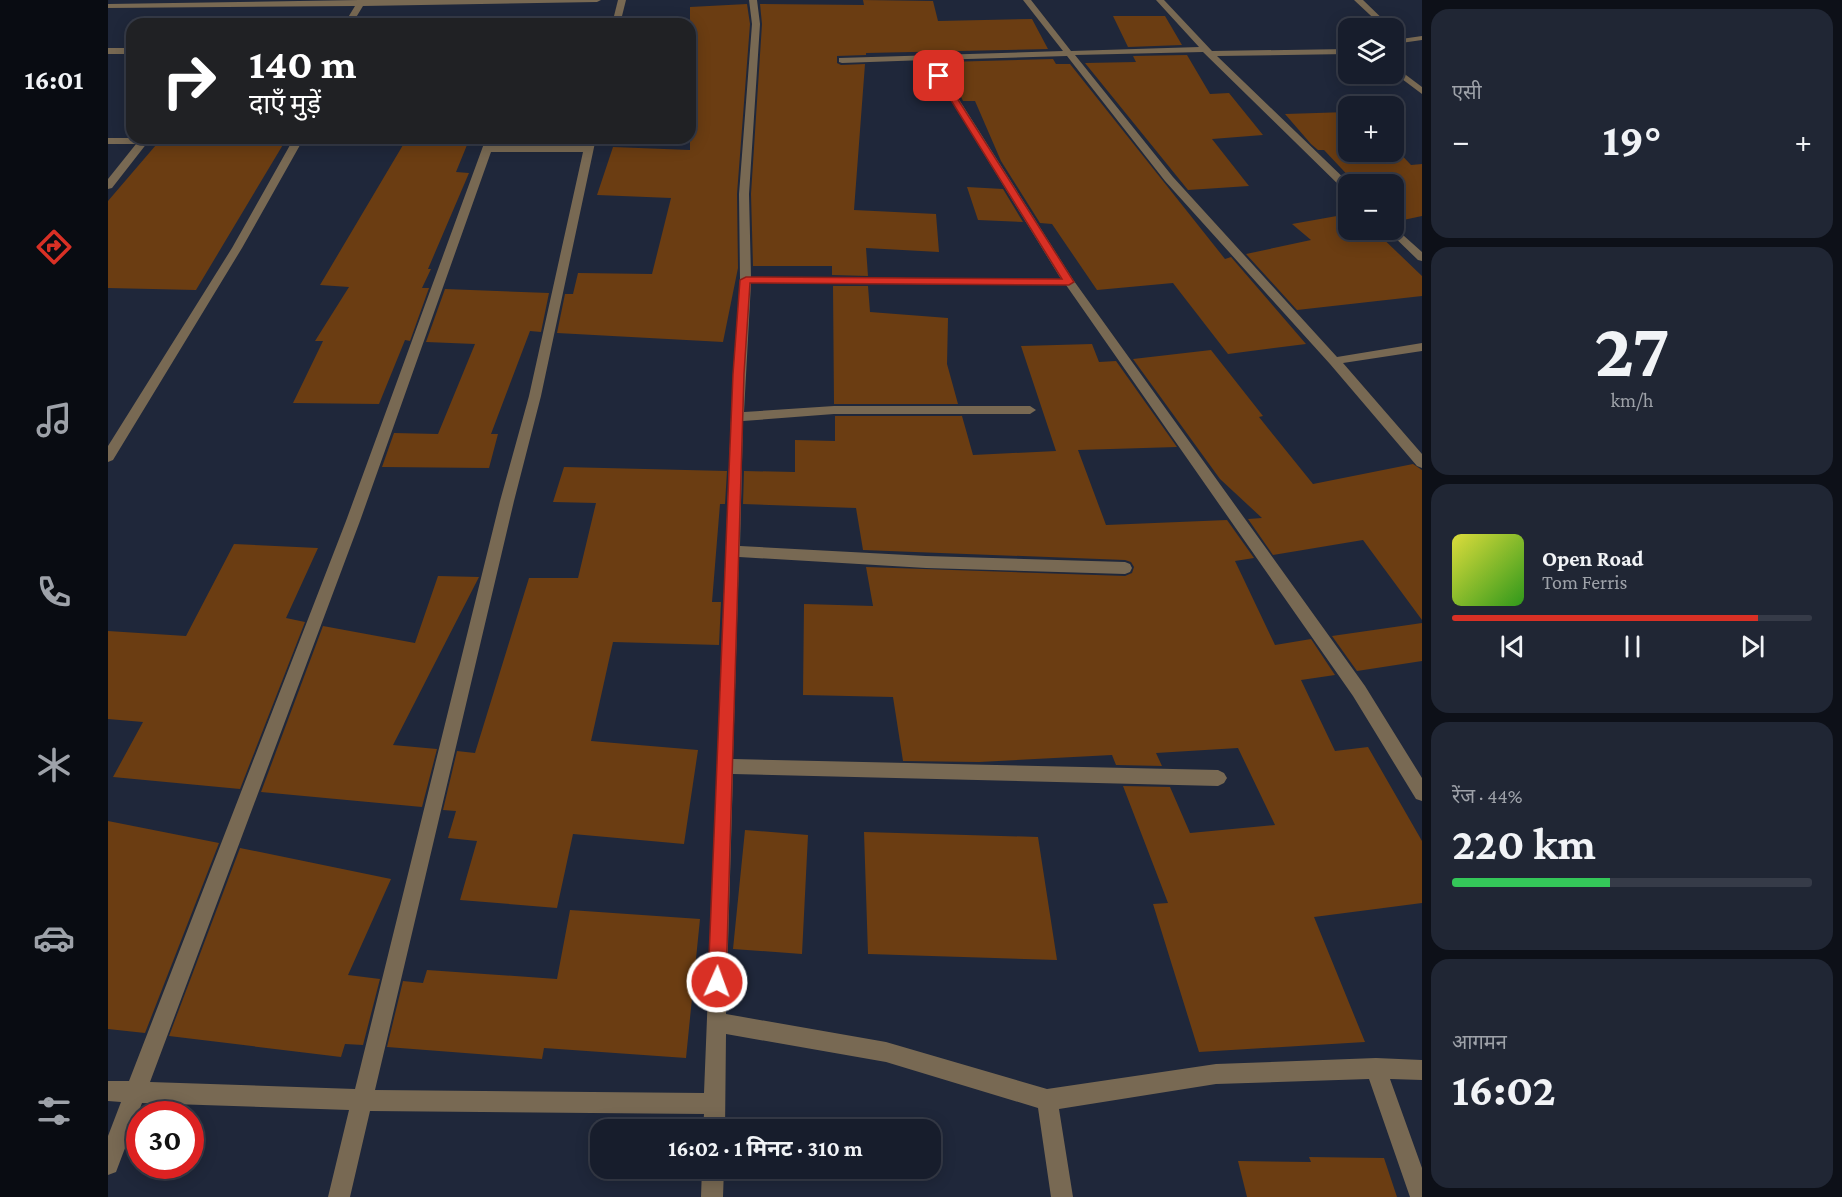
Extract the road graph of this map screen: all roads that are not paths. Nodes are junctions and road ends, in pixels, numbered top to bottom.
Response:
1 (597, 0) edge
2 (622, 0) edge
3 (753, 0) edge
4 (1027, 0) edge
5 (1160, 0) edge
6 (1358, 0) edge
7 (362, 1) edge
8 (226, 2) edge
9 (487, 2) edge
10 (108, 6) edge
11 (352, 18) edge
12 (618, 18) edge
13 (1377, 18) edge
14 (1404, 38) edge
15 (1422, 39) edge
16 (108, 51) edge
17 (126, 51) edge
18 (1338, 51) edge
19 (1067, 52) junction
20 (1208, 52) junction
21 (928, 57) junction
22 (842, 60) dead end
23 (1404, 77) edge
24 (1422, 91) edge
25 (126, 140) edge
26 (108, 141) edge
27 (141, 144) edge
28 (296, 144) edge
29 (489, 144) edge
30 (590, 144) edge
31 (1338, 178) edge
32 (108, 186) edge
33 (1403, 240) edge
34 (1422, 258) edge
35 (746, 280) junction
36 (1069, 282) junction
37 (1422, 347) edge
38 (1334, 362) junction
39 (1030, 410) dead end
40 (737, 417) junction
41 (108, 457) edge
42 (1422, 463) edge
43 (732, 551) junction
44 (1125, 568) dead end
45 (724, 766) junction
46 (1218, 778) dead end
47 (1422, 793) edge
48 (716, 1022) junction
49 (1377, 1068) junction
50 (1422, 1070) edge
51 (108, 1091) edge
52 (135, 1092) junction
53 (363, 1100) junction
54 (1047, 1100) junction
55 (714, 1104) junction
56 (714, 1119) edge
57 (108, 1164) edge
58 (712, 1179) edge
59 (339, 1197) edge
60 (712, 1197) edge
61 (1062, 1197) edge
62 (1421, 1197) edge

1 - 9 street
2 - 12 street
3 - 35 street
4 - 19 street
5 - 20 street
6 - 13 street
7 - 8 street
7 - 9 street
7 - 11 street
8 - 10 street
14 - 15 street
16 - 17 street
18 - 20 street
19 - 20 street
19 - 21 street
19 - 38 street
20 - 31 street
21 - 22 street
21 - 36 street
23 - 24 street
25 - 26 street
27 - 32 street
28 - 41 street
29 - 30 street
29 - 52 street
30 - 53 street
33 - 34 street
35 - 36 street
35 - 40 street
36 - 47 street
37 - 38 street
38 - 42 street
39 - 40 street
40 - 43 street
43 - 44 street
43 - 45 street
45 - 46 street
45 - 48 street
48 - 54 street
48 - 55 street
49 - 50 street
49 - 54 street
49 - 62 street
51 - 52 street
52 - 53 street
52 - 57 street
53 - 55 street
53 - 59 street
54 - 61 street
55 - 56 street
58 - 60 street

